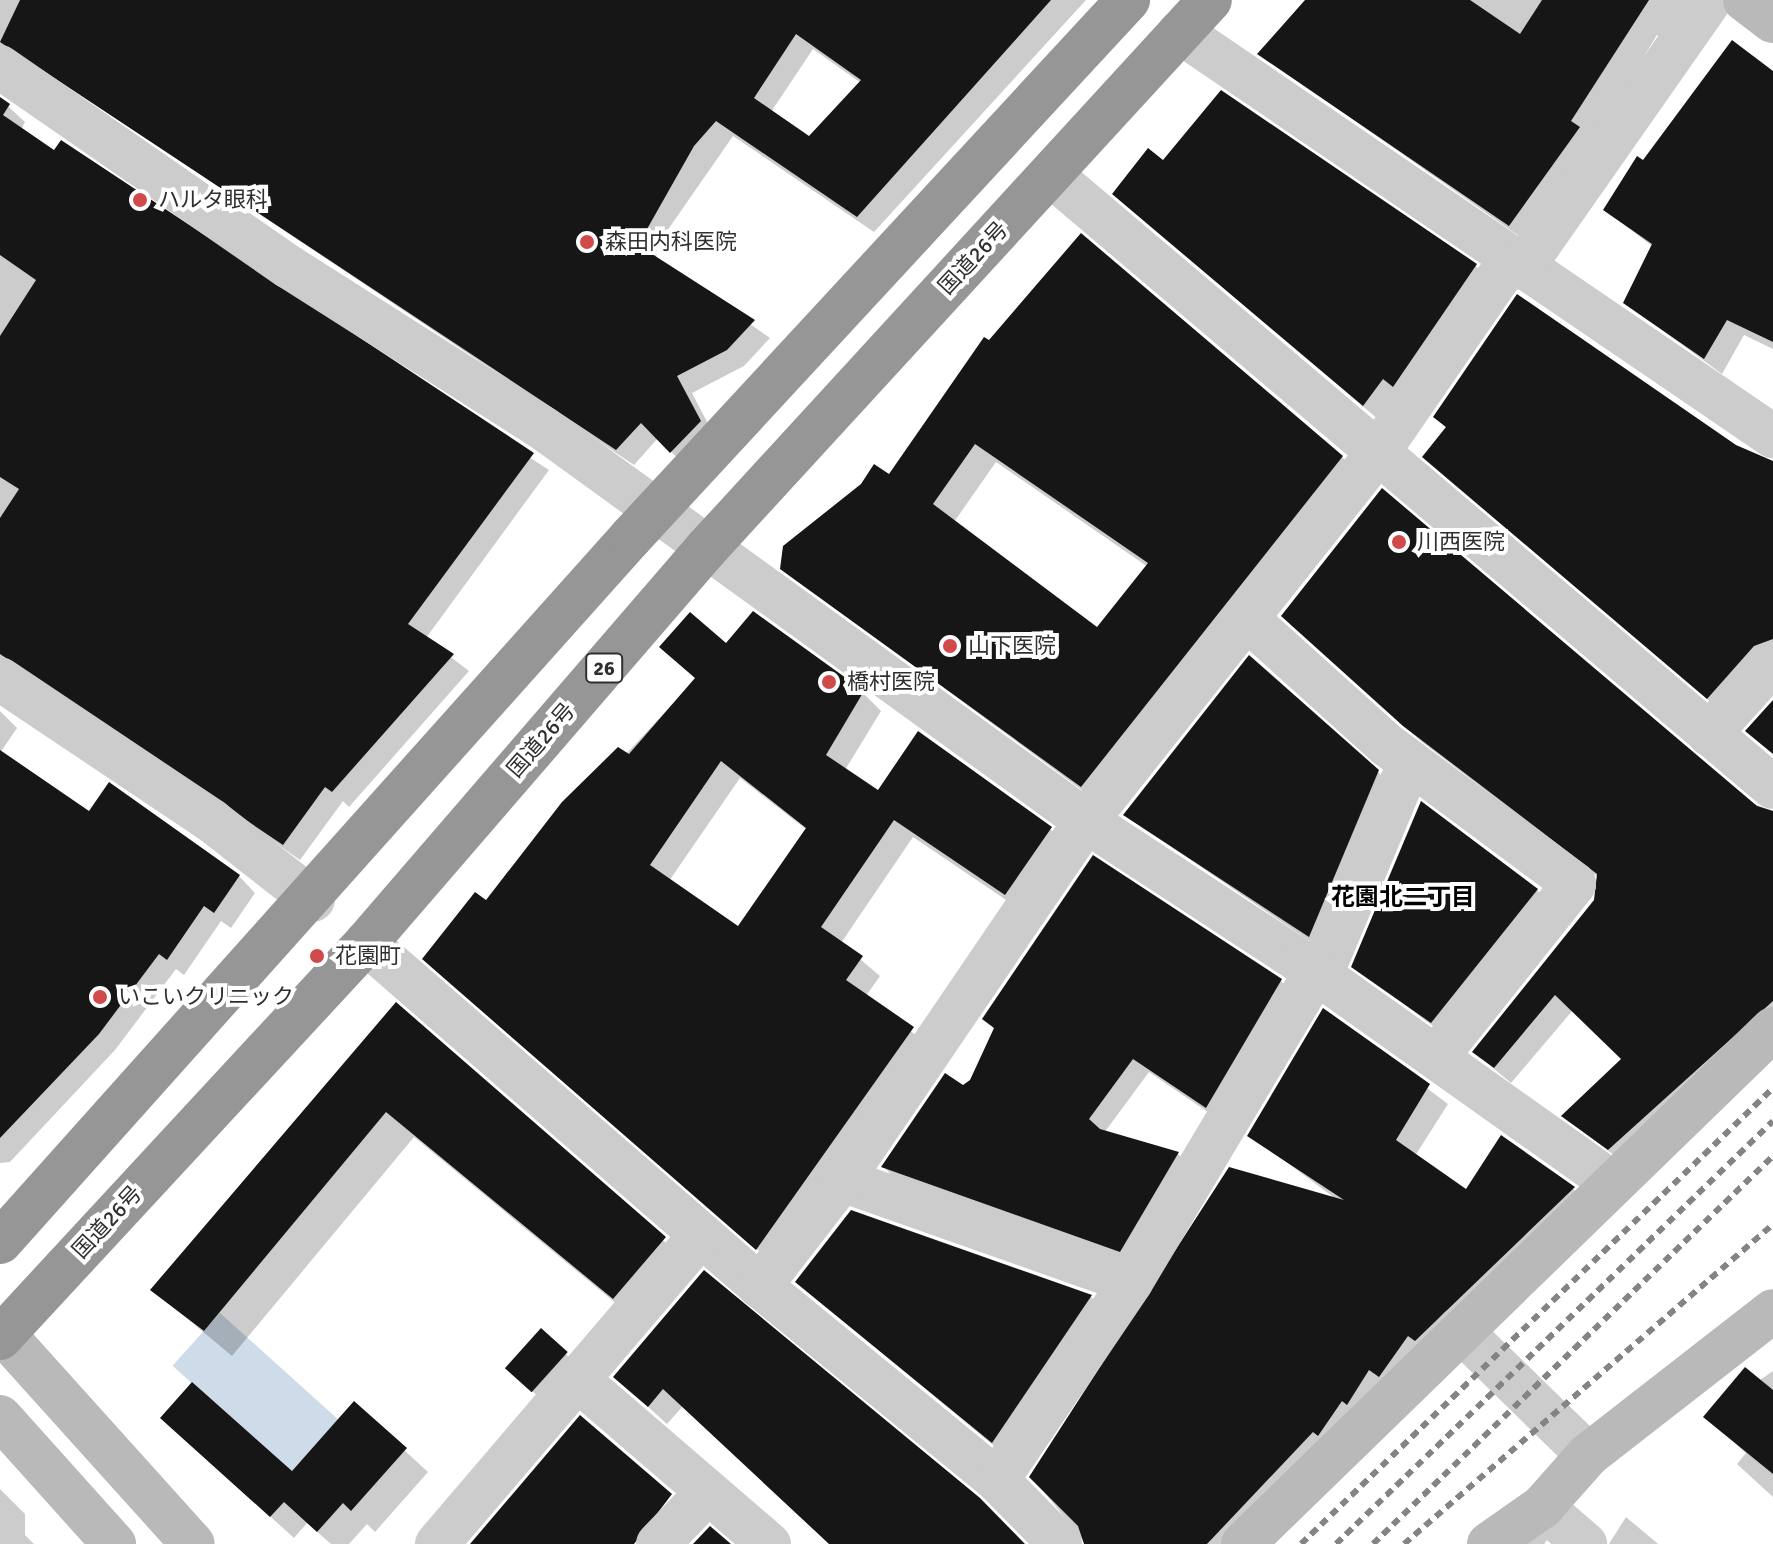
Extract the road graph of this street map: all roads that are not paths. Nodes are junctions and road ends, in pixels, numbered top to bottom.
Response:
1 (1128, 0) edge
2 (1210, 0) edge
3 (1710, 0) edge
4 (1745, 0) edge
5 (1773, 21) edge
6 (1180, 32) junction
7 (0, 67) edge
8 (1051, 175) junction
9 (1526, 263) junction
10 (1773, 436) edge
11 (1379, 451) junction
12 (654, 510) junction
13 (706, 549) junction
14 (1247, 619) junction
15 (1773, 663) edge
16 (0, 679) edge
17 (1709, 734) junction
18 (1410, 762) junction
19 (1773, 787) edge
20 (1086, 821) junction
21 (313, 900) junction
22 (366, 943) junction
23 (1318, 975) junction
24 (1773, 1029) edge
25 (1437, 1056) junction
26 (842, 1180) junction
27 (1612, 1183) junction
28 (701, 1235) junction
29 (0, 1242) edge
30 (1131, 1282) junction
31 (760, 1286) junction
32 (1773, 1311) edge
33 (1459, 1329) junction
34 (1, 1334) edge
35 (578, 1380) junction
36 (0, 1417) edge
37 (1588, 1455) junction
38 (997, 1480) junction
39 (708, 1492) junction
40 (1542, 1507) junction
41 (114, 1544) edge
42 (193, 1544) edge
43 (437, 1544) edge
44 (658, 1544) edge
45 (769, 1544) edge
46 (1060, 1544) edge
47 (1243, 1544) edge
48 (1489, 1544) edge
49 (1518, 1544) edge
50 (1585, 1544) edge

1 - 12 highway
2 - 6 highway, 国道26号 / 26
3 - 9 street
4 - 5 street
6 - 8 highway, 国道26号 / 26
6 - 9 street
7 - 12 street
8 - 11 street
8 - 13 highway, 国道26号 / 26
9 - 10 street
9 - 11 street
11 - 14 street
11 - 17 street
12 - 13 street
12 - 21 highway
13 - 20 street
13 - 22 highway, 国道26号 / 26
14 - 18 street
14 - 20 street
15 - 17 street
16 - 21 street
17 - 19 street
18 - 23 street
18 - 25 street
20 - 23 street
20 - 26 street
21 - 29 highway
22 - 28 street
22 - 34 highway, 国道26号 / 26
23 - 25 street
23 - 30 street
24 - 27 street
25 - 27 street
26 - 30 street
26 - 31 street
27 - 33 street
28 - 31 street
28 - 35 street
30 - 38 street
31 - 38 street
32 - 37 street
33 - 37 street
33 - 47 street
34 - 42 street
35 - 39 street
35 - 43 street
36 - 41 street
37 - 40 street
38 - 46 street
39 - 44 street
39 - 45 street
40 - 48 street
40 - 49 street
40 - 50 street

